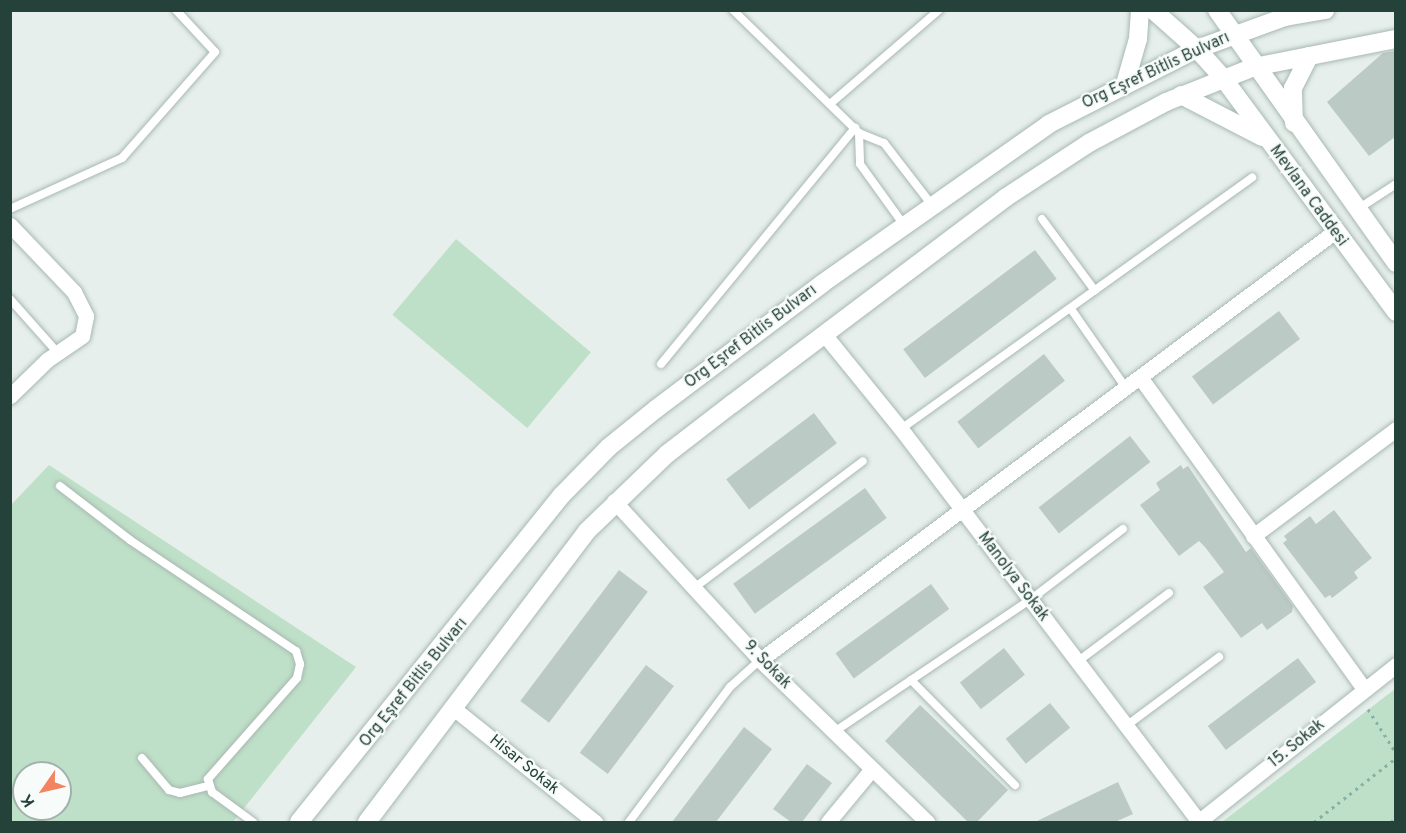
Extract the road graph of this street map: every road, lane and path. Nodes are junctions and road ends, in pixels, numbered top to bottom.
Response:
1 (176, 10) edge
2 (733, 10) edge
3 (939, 10) edge
4 (1140, 10) edge
5 (1153, 10) edge
6 (1217, 10) edge
7 (1325, 10) edge
8 (1236, 34) junction
9 (1395, 39) edge
10 (1197, 49) junction
11 (1309, 56) junction
12 (1254, 67) junction
13 (1223, 78) junction
14 (1125, 84) junction
15 (1181, 95) junction
16 (830, 104) junction
17 (1294, 123) junction
18 (857, 130) junction
19 (1268, 140) junction
20 (1252, 178) dead end
21 (1395, 184) edge
22 (932, 206) junction
23 (10, 209) edge
24 (1357, 210) junction
25 (1042, 219) dead end
26 (10, 225) edge
27 (905, 227) junction
28 (1334, 232) junction
29 (1395, 262) edge
30 (1095, 291) junction
31 (10, 299) edge
32 (1071, 309) junction
33 (1395, 312) edge
34 (824, 334) junction
35 (58, 353) junction
36 (661, 364) dead end
37 (1140, 377) junction
38 (1126, 388) junction
39 (10, 396) edge
40 (901, 429) junction
41 (1395, 429) edge
42 (863, 461) dead end
43 (60, 486) dead end
44 (614, 501) junction
45 (961, 508) junction
46 (1123, 530) dead end
47 (1253, 536) junction
48 (694, 588) junction
49 (1169, 593) dead end
50 (1030, 600) junction
51 (1219, 657) dead end
52 (760, 660) junction
53 (1077, 662) junction
54 (1395, 665) edge
55 (911, 680) junction
56 (1361, 692) junction
57 (452, 706) junction
58 (1126, 726) junction
59 (834, 732) junction
60 (1395, 755) edge
61 (142, 758) dead end
62 (871, 770) junction
63 (1015, 785) dead end
64 (208, 786) junction
65 (1395, 817) edge
66 (922, 821) edge
67 (252, 822) edge
68 (299, 822) edge
69 (367, 822) edge
70 (595, 822) edge
71 (629, 822) edge
72 (828, 822) edge
73 (1199, 822) edge
74 (1314, 822) edge
75 (1391, 822) edge

1 - 23 lane
2 - 16 lane
3 - 16 lane
4 - 14 main road
5 - 10 main road, Mevlana Caddesi
6 - 8 main road, Mevlana Caddesi
7 - 8 main road, Org Eşref Bitlis Bulvarı
8 - 10 main road, Org Eşref Bitlis Bulvarı
8 - 12 main road, Mevlana Caddesi
9 - 11 main road
10 - 13 main road, Mevlana Caddesi
10 - 14 main road, Org Eşref Bitlis Bulvarı
11 - 12 main road
11 - 17 main road
12 - 13 main road
12 - 17 main road, Mevlana Caddesi
13 - 15 main road
13 - 19 main road, Mevlana Caddesi
14 - 22 main road, Org Eşref Bitlis Bulvarı
15 - 19 main road
15 - 34 main road
16 - 18 lane
17 - 24 main road, Mevlana Caddesi
18 - 22 lane
18 - 27 lane
18 - 36 lane
19 - 28 main road, Mevlana Caddesi
20 - 30 lane
21 - 24 lane
22 - 27 main road, Org Eşref Bitlis Bulvarı
24 - 29 main road, Mevlana Caddesi
25 - 30 lane
26 - 35 street
27 - 68 main road, Org Eşref Bitlis Bulvarı
28 - 33 main road, Mevlana Caddesi
28 - 37 street
30 - 32 lane
31 - 35 lane
32 - 38 lane
32 - 40 lane
34 - 40 street, Manolya Sokak
34 - 44 main road
35 - 39 street
37 - 38 street
37 - 47 street
38 - 45 street
40 - 45 street, Manolya Sokak
41 - 47 street
42 - 48 lane
43 - 64 lane
44 - 48 street, 9. Sokak
44 - 57 main road
45 - 50 street, Manolya Sokak
45 - 52 street
46 - 50 lane
47 - 56 street
48 - 52 street, 9. Sokak
49 - 53 lane
50 - 53 street, Manolya Sokak
50 - 55 lane
51 - 58 lane
52 - 59 street, 9. Sokak
52 - 71 lane
53 - 58 street, Manolya Sokak
54 - 56 street, 15. Sokak
55 - 59 lane
55 - 63 lane
56 - 60 path
56 - 73 street, 15. Sokak
57 - 69 main road
57 - 70 street, Hisar Sokak
58 - 73 street, Manolya Sokak
59 - 62 street, 9. Sokak
60 - 74 path
61 - 64 lane
62 - 66 street, 9. Sokak
62 - 72 street
64 - 67 lane
65 - 75 path

